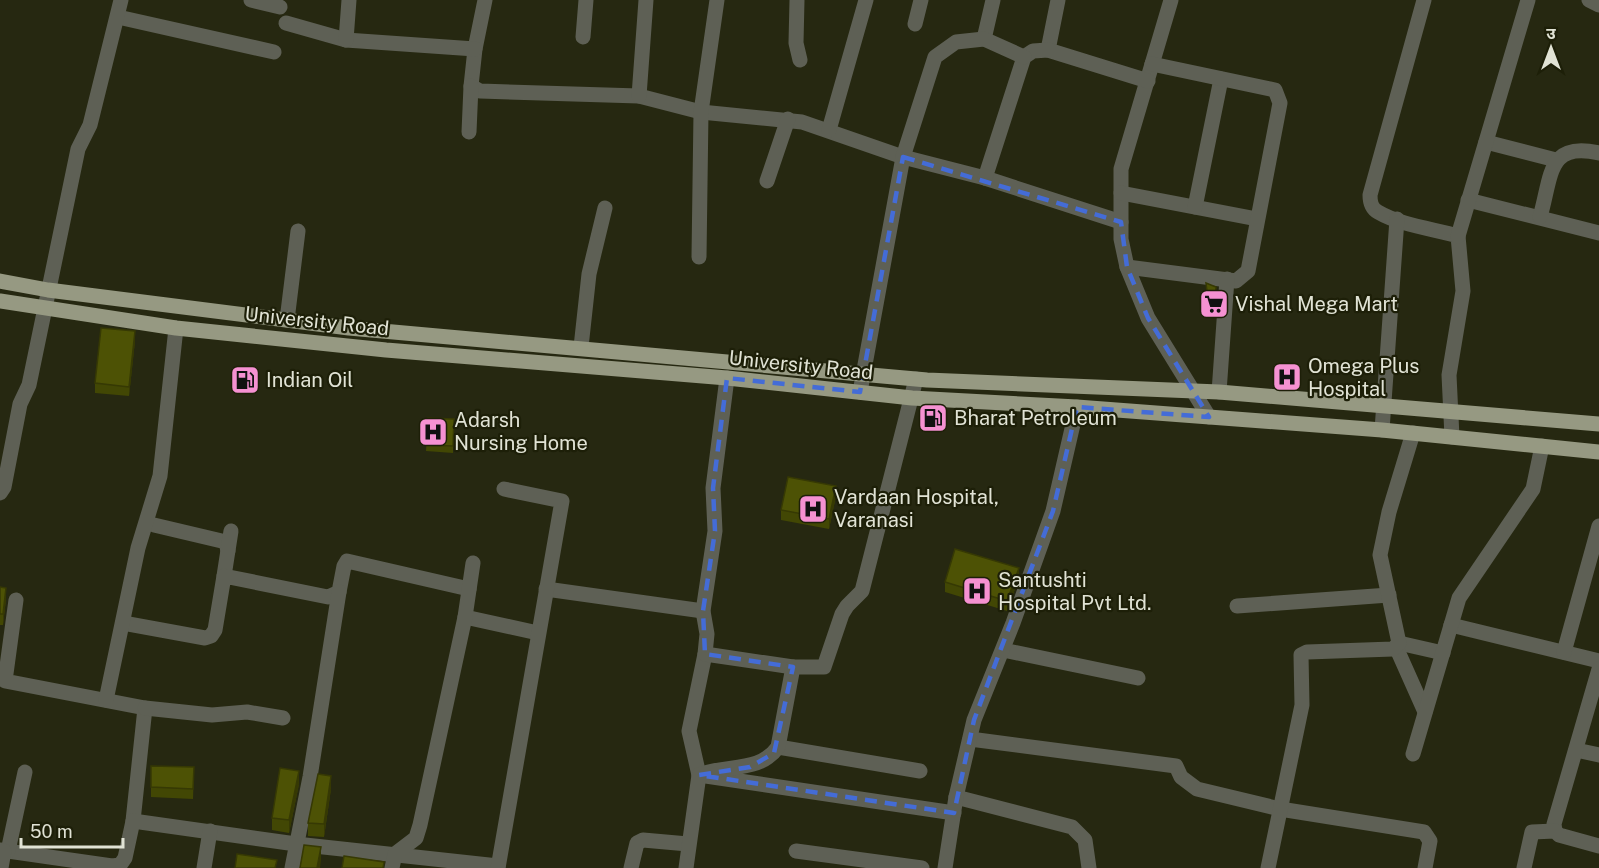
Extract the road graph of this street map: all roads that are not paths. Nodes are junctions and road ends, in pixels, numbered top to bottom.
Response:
1 (121, 0) edge
2 (251, 0) edge
3 (349, 0) edge
4 (485, 0) edge
5 (586, 0) edge
6 (646, 0) edge
7 (717, 0) edge
8 (797, 0) edge
9 (866, 0) edge
10 (921, 0) edge
11 (993, 0) edge
12 (1058, 0) edge
13 (1171, 0) edge
14 (1424, 0) edge
15 (1528, 0) edge
16 (1589, 0) edge
17 (1599, 5) edge
18 (280, 7) dead end
19 (118, 17) junction
20 (286, 23) dead end
21 (915, 24) dead end
22 (584, 37) dead end
23 (984, 39) junction
24 (346, 40) junction
25 (475, 49) junction
26 (1047, 50) junction
27 (274, 52) dead end
28 (1024, 57) junction
29 (800, 60) dead end
30 (1152, 64) junction
31 (1221, 79) junction
32 (1148, 81) junction
33 (471, 86) junction
34 (639, 96) junction
35 (701, 112) junction
36 (788, 119) junction
37 (829, 129) junction
38 (469, 132) dead end
39 (1486, 142) junction
40 (1599, 153) edge
41 (903, 157) junction
42 (1556, 160) junction
43 (985, 178) junction
44 (767, 181) dead end
45 (1121, 193) junction
46 (1468, 200) junction
47 (1195, 207) junction
48 (605, 208) dead end
49 (1540, 217) junction
50 (1257, 219) junction
51 (1397, 219) junction
52 (1121, 222) junction
53 (298, 231) dead end
54 (1599, 232) edge
55 (1458, 236) junction
56 (699, 257) dead end
57 (1127, 267) junction
58 (1227, 279) junction
59 (0, 280) edge
60 (48, 290) junction
61 (0, 301) edge
62 (44, 310) junction
63 (287, 320) junction
64 (176, 328) junction
65 (581, 347) junction
66 (865, 374) junction
67 (727, 378) junction
68 (916, 379) junction
69 (860, 392) junction
70 (1193, 392) junction
71 (1219, 392) junction
72 (912, 398) junction
73 (1383, 405) junction
74 (1077, 407) junction
75 (1451, 411) junction
76 (1209, 417) junction
77 (1599, 424) edge
78 (1382, 430) junction
79 (1413, 433) junction
80 (1452, 437) junction
81 (1542, 446) junction
82 (1599, 452) edge
83 (504, 489) dead end
84 (0, 493) edge
85 (154, 525) dead end
86 (1599, 526) edge
87 (231, 531) dead end
88 (228, 551) junction
89 (473, 563) dead end
90 (224, 576) junction
91 (469, 589) junction
92 (546, 589) junction
93 (339, 592) junction
94 (1389, 595) junction
95 (16, 600) dead end
96 (1237, 606) dead end
97 (703, 611) junction
98 (465, 617) junction
99 (123, 623) junction
100 (1451, 626) junction
101 (538, 633) junction
102 (1398, 645) junction
103 (1003, 650) junction
104 (1564, 652) junction
105 (1443, 653) junction
106 (705, 654) junction
107 (1599, 661) edge
108 (793, 667) junction
109 (1599, 669) edge
110 (1138, 678) dead end
111 (106, 700) junction
112 (145, 708) junction
113 (1425, 712) junction
114 (283, 718) dead end
115 (970, 739) junction
116 (778, 747) junction
117 (1576, 750) junction
118 (1413, 754) dead end
119 (1599, 755) edge
120 (920, 771) dead end
121 (25, 772) dead end
122 (699, 775) junction
123 (956, 797) junction
124 (1280, 809) junction
125 (954, 813) junction
126 (133, 821) junction
127 (210, 831) junction
128 (1555, 831) junction
129 (296, 843) junction
130 (688, 844) junction
131 (1599, 846) edge
132 (4, 851) edge
133 (796, 851) dead end
134 (394, 861) edge
135 (498, 867) edge
136 (1, 868) edge
137 (204, 868) edge
138 (292, 868) edge
139 (631, 868) edge
140 (686, 868) edge
141 (922, 868) edge
142 (945, 868) edge
143 (1089, 868) edge
144 (1268, 868) edge
145 (1425, 868) edge
146 (1524, 868) edge

1 - 19 street
2 - 18 street
3 - 24 street
4 - 25 street
5 - 22 street
6 - 34 street
7 - 35 street
8 - 29 street
9 - 37 street
10 - 21 street
11 - 23 street
12 - 26 street
13 - 30 street
14 - 51 street
15 - 39 street
16 - 17 street
19 - 27 street
19 - 60 street
20 - 24 street
23 - 28 street
23 - 41 street
24 - 25 street
25 - 33 street
26 - 28 street
26 - 32 street
28 - 43 street
30 - 31 street
30 - 32 street
31 - 47 street
31 - 50 street
32 - 45 street
33 - 34 street
33 - 38 street
34 - 35 street
35 - 36 street
35 - 56 street
36 - 37 street
36 - 44 street
37 - 41 street
39 - 42 street
39 - 46 street
40 - 42 street
41 - 43 street
41 - 66 street
42 - 49 street
43 - 52 street
45 - 47 street
45 - 52 street
46 - 49 street
46 - 55 street
47 - 50 street
48 - 65 street
49 - 54 street
50 - 58 street
51 - 55 street
51 - 73 street
52 - 57 street
53 - 63 street
55 - 75 street
57 - 58 street
57 - 70 street
58 - 71 street
59 - 60 main road
60 - 62 street
60 - 63 main road
61 - 62 main road, University Road
62 - 64 main road, University Road
62 - 84 street
63 - 65 main road
64 - 67 main road, University Road
64 - 99 street
65 - 66 main road
66 - 68 main road
66 - 69 street
67 - 69 main road, University Road
67 - 97 street
68 - 70 main road
68 - 72 street
69 - 72 main road, University Road
70 - 71 main road
70 - 76 street
71 - 73 main road
72 - 74 main road, University Road
72 - 108 street
73 - 75 main road
73 - 78 street
74 - 76 main road, University Road
74 - 103 street
75 - 77 main road
75 - 80 street
76 - 78 main road, University Road
78 - 79 main road, University Road
79 - 80 main road, University Road
79 - 94 street
80 - 81 main road, University Road
81 - 82 main road, University Road
81 - 100 street
83 - 92 street
85 - 88 street
86 - 104 street
87 - 88 street
88 - 90 street
89 - 91 street
90 - 93 street
90 - 99 street
91 - 93 street
91 - 98 street
92 - 97 street
92 - 101 street
93 - 129 street
94 - 96 street
94 - 102 street
95 - 111 street
97 - 106 street
98 - 101 street
98 - 134 street
99 - 111 street
100 - 104 street
100 - 105 street
101 - 135 street
102 - 105 street
102 - 113 street
102 - 124 street
103 - 110 street
103 - 115 street
104 - 107 street
105 - 113 street
106 - 108 street
106 - 122 street
108 - 116 street
109 - 117 street
111 - 112 street
112 - 114 street
112 - 126 street
113 - 118 street
115 - 123 street
115 - 124 street
116 - 120 street
116 - 122 street
117 - 119 street
117 - 128 street
121 - 132 street
122 - 125 street
122 - 130 street
123 - 125 street
123 - 143 street
124 - 144 street
124 - 145 street
125 - 142 street
126 - 127 street
126 - 132 street
127 - 129 street
127 - 137 street
128 - 131 street
128 - 146 street
129 - 134 street
129 - 138 street
130 - 139 street
130 - 140 street
132 - 136 street
133 - 141 street
134 - 135 street

